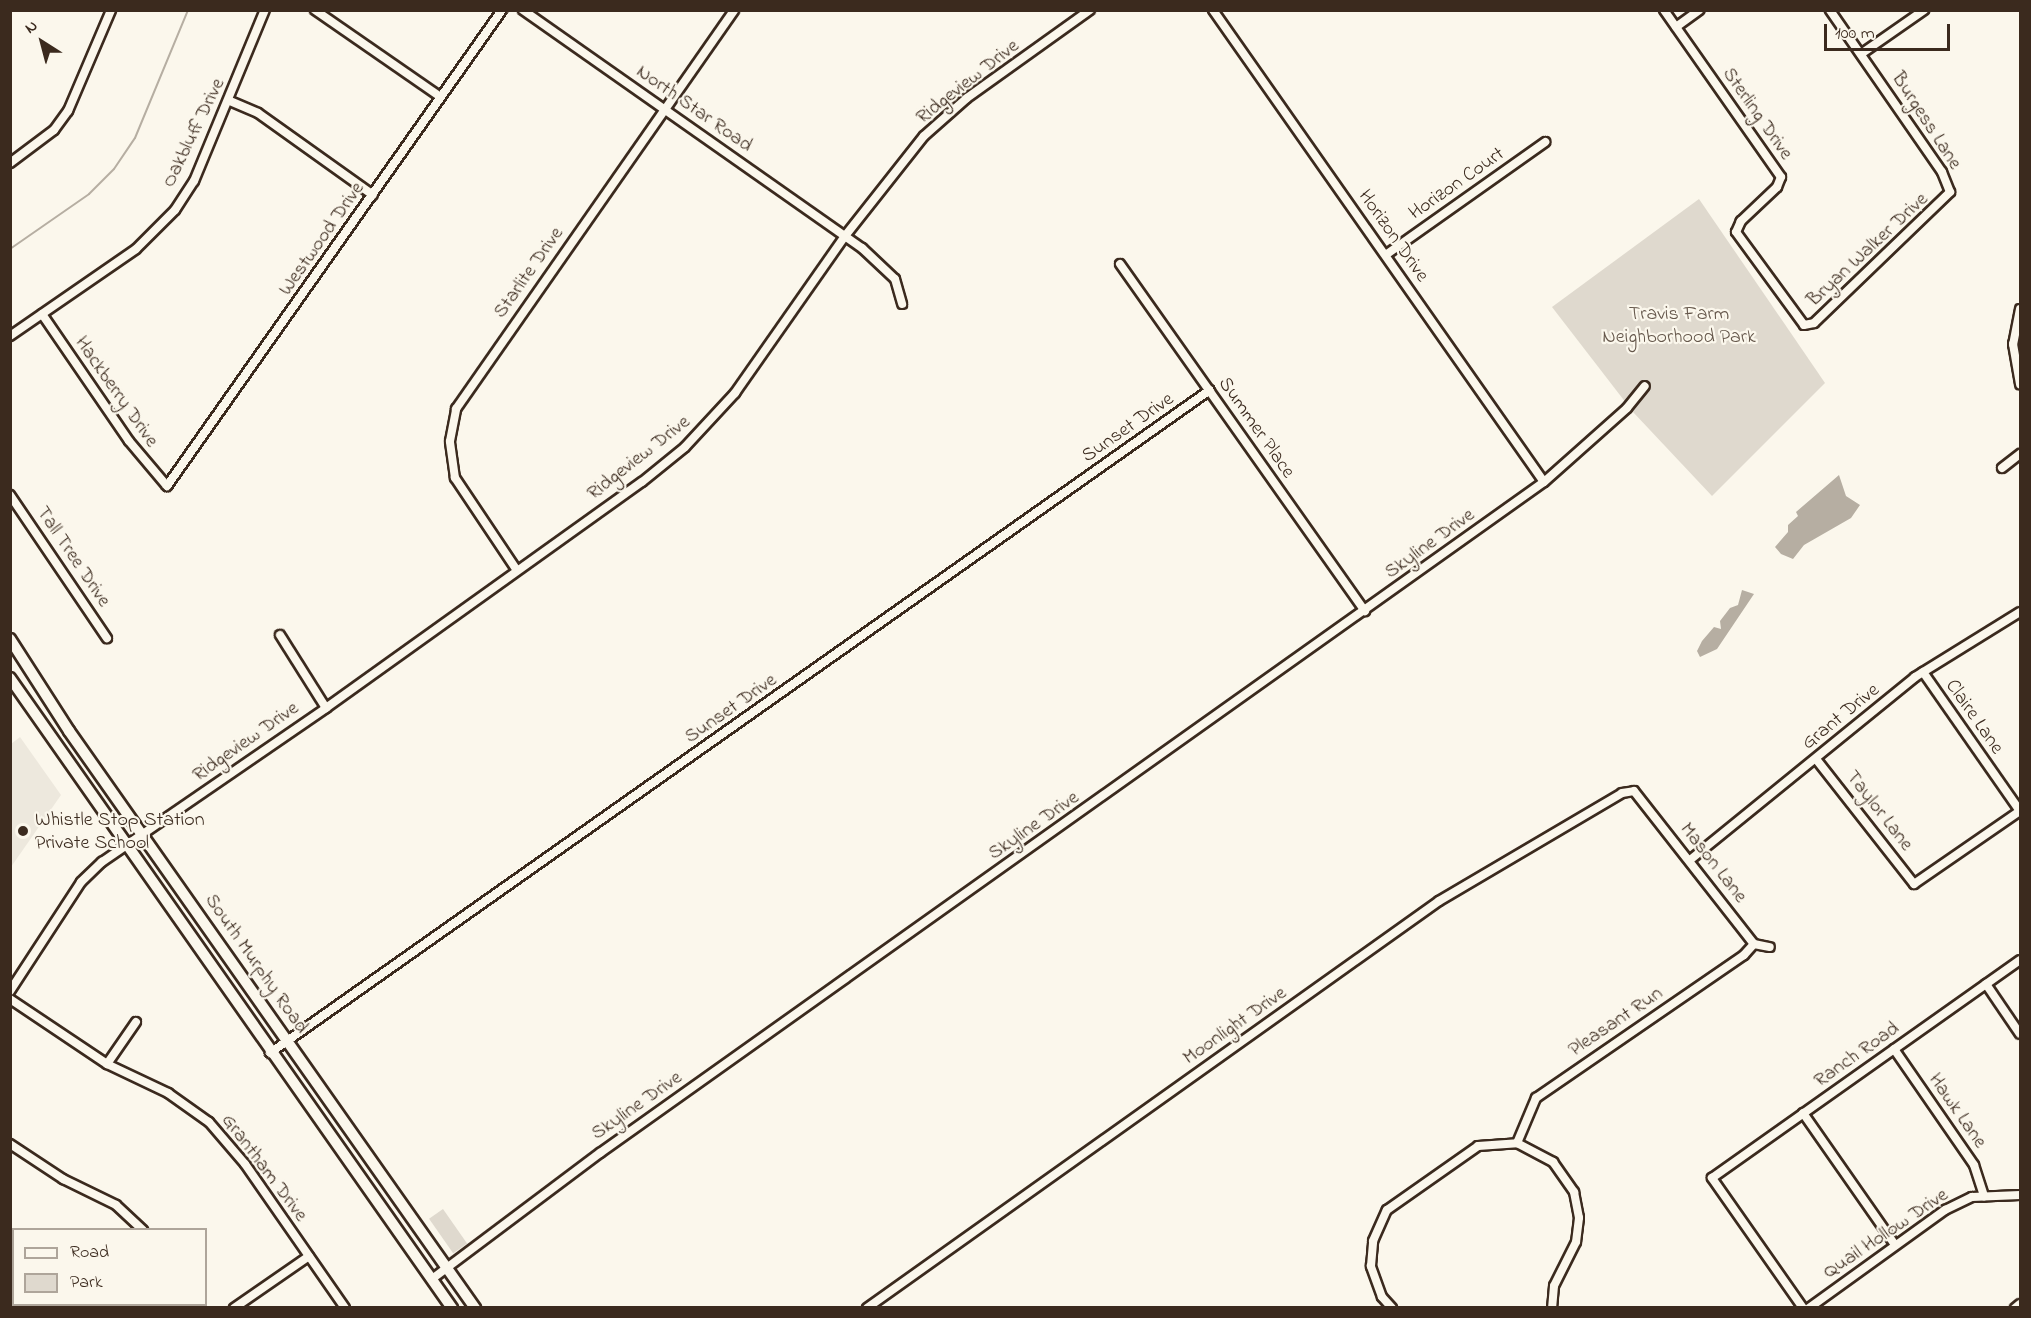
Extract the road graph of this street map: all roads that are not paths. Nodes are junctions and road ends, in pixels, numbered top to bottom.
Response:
1 (111, 10) edge
2 (265, 10) edge
3 (315, 10) edge
4 (502, 10) edge
5 (523, 10) edge
6 (734, 10) edge
7 (1090, 10) edge
8 (1213, 10) edge
9 (1664, 10) edge
10 (1699, 10) edge
11 (1830, 10) edge
12 (1924, 10) edge
13 (1676, 27) junction
14 (1861, 54) junction
15 (439, 96) junction
16 (230, 101) junction
17 (665, 108) junction
18 (1545, 142) dead end
19 (10, 163) edge
20 (1950, 192) joint
21 (373, 195) junction
22 (845, 236) junction
23 (1387, 254) junction
24 (1120, 264) dead end
25 (902, 304) dead end
26 (2020, 309) edge
27 (42, 314) junction
28 (1804, 325) joint
29 (10, 336) edge
30 (2020, 384) edge
31 (1645, 386) dead end
32 (1210, 390) junction
33 (2020, 454) edge
34 (2002, 468) dead end
35 (1544, 482) junction
36 (167, 486) joint
37 (10, 495) edge
38 (516, 569) junction
39 (1365, 611) junction
40 (2020, 612) edge
41 (280, 635) dead end
42 (107, 638) dead end
43 (10, 639) edge
44 (1923, 672) junction
45 (11, 679) edge
46 (326, 708) junction
47 (1816, 759) junction
48 (1634, 790) joint
49 (2020, 811) edge
50 (142, 834) junction
51 (125, 846) junction
52 (1690, 860) junction
53 (1754, 944) junction
54 (1770, 947) dead end
55 (2020, 960) edge
56 (1986, 984) junction
57 (10, 991) edge
58 (10, 999) edge
59 (136, 1022) dead end
60 (2020, 1034) edge
61 (288, 1040) junction
62 (1894, 1049) junction
63 (270, 1053) junction
64 (107, 1064) junction
65 (1803, 1113) junction
66 (1517, 1143) junction
67 (10, 1144) edge
68 (2020, 1195) edge
69 (1984, 1196) junction
70 (141, 1228) edge
71 (1895, 1245) junction
72 (309, 1256) junction
73 (447, 1269) junction
74 (432, 1279) junction
75 (2020, 1304) edge
76 (234, 1308) edge
77 (345, 1308) edge
78 (452, 1308) edge
79 (475, 1308) edge
80 (867, 1308) edge
81 (1392, 1308) edge
82 (1552, 1308) edge
83 (1803, 1308) edge
84 (1809, 1308) edge
85 (2015, 1308) edge

1 - 19 street
2 - 16 street, Oakbluff Drive
3 - 15 street
4 - 15 street, Westwood Drive
5 - 17 street, North Star Road
6 - 17 street, Starlite Drive
7 - 22 street, Ridgeview Drive
8 - 23 street, Horizon Drive
9 - 13 street, Sterling Drive
10 - 13 street
11 - 14 street, Burgess Lane
12 - 14 street
13 - 28 street, Sterling Drive
14 - 20 street, Burgess Lane
15 - 21 street, Westwood Drive
16 - 21 street
16 - 27 street, Oakbluff Drive
17 - 22 street, North Star Road
17 - 38 street, Starlite Drive
18 - 23 street, Horizon Court
20 - 28 street, Bryan Walker Drive
21 - 36 street, Westwood Drive
22 - 25 street, North Star Road
22 - 38 street, Ridgeview Drive
23 - 35 street, Horizon Drive
24 - 32 street, Summer Place
26 - 30 street
27 - 29 street, Oakbluff Drive
27 - 36 street, Hackberry Drive
31 - 35 street, Skyline Drive
32 - 39 street, Summer Place
32 - 61 street, Sunset Drive
33 - 34 street
35 - 39 street, Skyline Drive
37 - 42 street, Tall Tree Drive
38 - 46 street, Ridgeview Drive
39 - 73 street, Skyline Drive
40 - 44 street, Grant Drive
41 - 46 street
43 - 50 main road, South Murphy Road
44 - 47 street, Grant Drive
44 - 49 street, Claire Lane
45 - 51 main road, South Murphy Road
46 - 50 street, Ridgeview Drive
47 - 49 street, Taylor Lane
47 - 52 street, Grant Drive
48 - 52 street, Mason Lane
48 - 80 street, Moonlight Drive
50 - 51 street, Ridgeview Drive
50 - 61 main road, South Murphy Road
51 - 57 street, Ridgeview Drive
51 - 63 main road, South Murphy Road
52 - 53 street, Mason Lane
53 - 54 street
53 - 66 street, Pleasant Run
55 - 56 street, Ranch Road
56 - 60 street
56 - 62 street, Ranch Road
58 - 64 street, Grantham Drive
59 - 64 street
61 - 63 street, Sunset Drive
61 - 73 main road, South Murphy Road
62 - 65 street, Ranch Road
62 - 69 street, Hawk Lane
63 - 74 main road, South Murphy Road
64 - 72 street, Grantham Drive
65 - 71 street
65 - 83 street, Ranch Road
66 - 81 street
66 - 82 street
67 - 70 street
68 - 69 street, Quail Hollow Drive
69 - 71 street, Quail Hollow Drive
71 - 84 street, Quail Hollow Drive
72 - 76 street
72 - 77 street, Grantham Drive
73 - 74 street, Skyline Drive
73 - 79 main road, South Murphy Road
74 - 78 main road, South Murphy Road
75 - 85 street

